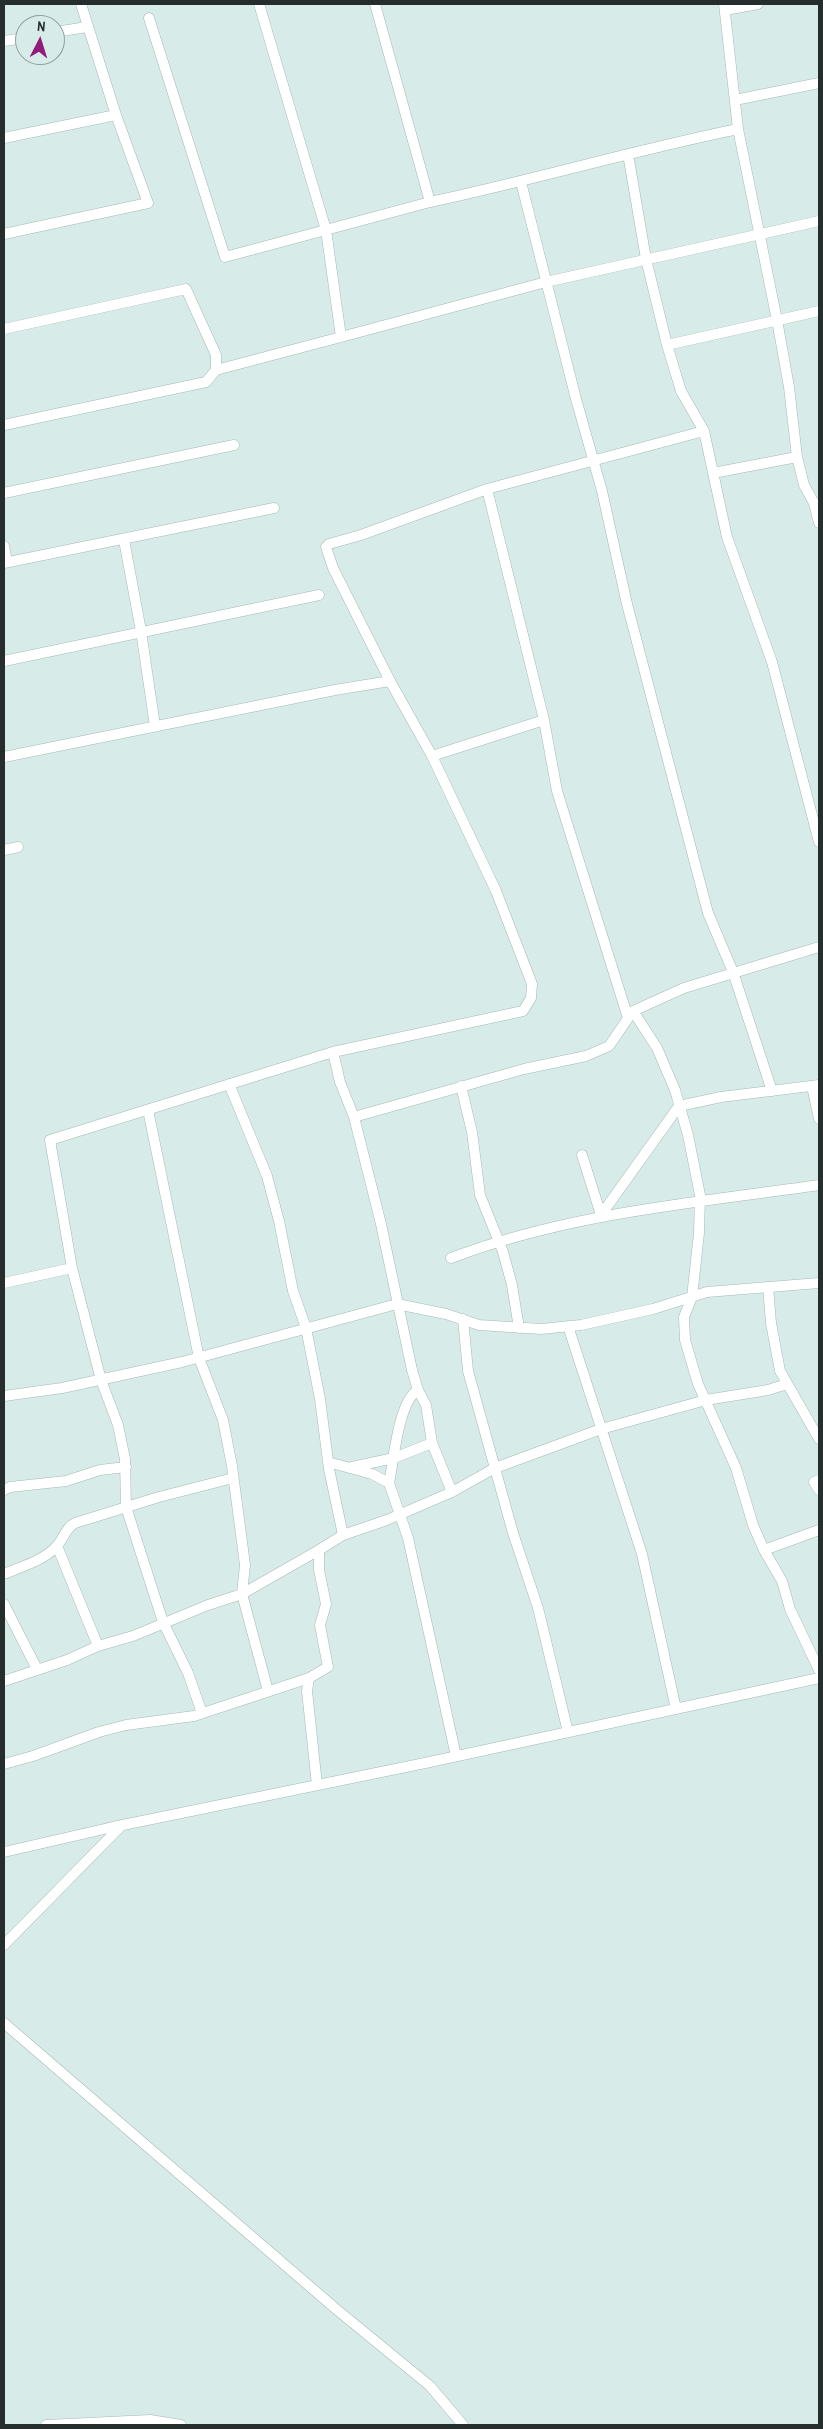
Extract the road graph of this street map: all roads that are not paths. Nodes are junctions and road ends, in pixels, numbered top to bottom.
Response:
1 (81, 4) edge
2 (259, 4) edge
3 (375, 4) edge
4 (758, 4) edge
5 (724, 7) edge
6 (149, 18) dead end
7 (87, 27) junction
8 (65, 30) edge
9 (819, 84) edge
10 (735, 100) junction
11 (116, 115) junction
12 (738, 129) junction
13 (4, 138) edge
14 (628, 154) junction
15 (521, 182) junction
16 (430, 202) junction
17 (819, 221) edge
18 (326, 230) junction
19 (758, 233) junction
20 (4, 234) edge
21 (646, 259) junction
22 (546, 282) junction
23 (819, 311) edge
24 (777, 320) junction
25 (4, 329) edge
26 (341, 337) junction
27 (667, 345) junction
28 (216, 370) junction
29 (4, 424) edge
30 (704, 431) junction
31 (234, 445) dead end
32 (797, 457) junction
33 (592, 460) junction
34 (713, 473) junction
35 (487, 489) junction
36 (4, 493) edge
37 (816, 502) edge
38 (274, 508) dead end
39 (819, 523) edge
40 (124, 540) junction
41 (4, 546) edge
42 (5, 563) edge
43 (319, 595) dead end
44 (141, 632) junction
45 (4, 661) edge
46 (390, 682) junction
47 (544, 720) junction
48 (155, 726) junction
49 (432, 756) junction
50 (4, 757) edge
51 (819, 842) edge
52 (18, 847) dead end
53 (4, 850) edge
54 (819, 947) edge
55 (733, 972) junction
56 (631, 1014) junction
57 (333, 1052) junction
58 (229, 1084) junction
59 (461, 1086) junction
60 (816, 1086) edge
61 (772, 1090) junction
62 (680, 1106) junction
63 (148, 1110) junction
64 (354, 1117) junction
65 (819, 1119) edge
66 (582, 1155) dead end
67 (819, 1185) edge
68 (700, 1202) junction
69 (601, 1215) junction
70 (498, 1240) junction
71 (451, 1258) dead end
72 (72, 1268) junction
73 (4, 1283) edge
74 (819, 1283) edge
75 (768, 1287) junction
76 (692, 1297) junction
77 (397, 1304) junction
78 (463, 1318) junction
79 (568, 1326) junction
80 (306, 1328) junction
81 (520, 1328) junction
82 (199, 1358) junction
83 (101, 1380) junction
84 (787, 1384) junction
85 (418, 1390) junction
86 (4, 1396) edge
87 (706, 1400) junction
88 (601, 1428) junction
89 (819, 1439) edge
90 (432, 1443) junction
91 (394, 1458) junction
92 (328, 1462) junction
93 (126, 1467) junction
94 (349, 1468) junction
95 (494, 1468) junction
96 (819, 1471) edge
97 (233, 1478) junction
98 (389, 1483) junction
99 (818, 1484) edge
100 (4, 1490) edge
101 (452, 1492) junction
102 (126, 1507) junction
103 (399, 1514) junction
104 (819, 1530) edge
105 (343, 1535) junction
106 (57, 1546) junction
107 (319, 1550) junction
108 (764, 1550) junction
109 (4, 1574) edge
110 (242, 1594) junction
111 (4, 1604) edge
112 (163, 1622) junction
113 (98, 1646) junction
114 (37, 1669) junction
115 (819, 1670) edge
116 (309, 1678) junction
117 (819, 1678) edge
118 (4, 1681) edge
119 (268, 1691) junction
120 (676, 1709) junction
121 (202, 1713) junction
122 (568, 1732) junction
123 (456, 1756) junction
124 (4, 1764) edge
125 (318, 1785) junction
126 (122, 1825) junction
127 (4, 1852) edge
128 (4, 1945) edge
129 (4, 2023) edge
130 (46, 2425) edge
131 (181, 2425) edge
132 (463, 2425) edge

1 - 7 street
2 - 18 street
3 - 16 street
4 - 5 street
5 - 10 street
6 - 18 street
7 - 8 street
7 - 11 street
9 - 10 street
10 - 12 street
11 - 13 street
11 - 20 street
12 - 14 street
12 - 19 street
14 - 15 street
14 - 21 street
15 - 16 street
15 - 22 street
16 - 18 street
17 - 19 street
18 - 26 street
19 - 21 street
19 - 24 street
21 - 22 street
21 - 27 street
22 - 26 street
22 - 33 street
23 - 24 street
24 - 27 street
24 - 32 street
25 - 28 street
26 - 28 street
27 - 30 street
28 - 29 street
30 - 33 street
30 - 34 street
31 - 36 street
32 - 34 street
32 - 37 street
33 - 35 street
33 - 55 street
34 - 51 street
35 - 46 street
35 - 47 street
37 - 39 street
38 - 40 street
40 - 42 street
40 - 44 street
41 - 42 street
43 - 44 street
44 - 45 street
44 - 48 street
46 - 48 street
46 - 49 street
47 - 49 street
47 - 56 street
48 - 50 street
49 - 57 street
52 - 53 street
54 - 55 street
55 - 56 street
55 - 61 street
56 - 59 street
56 - 62 street
57 - 58 street
57 - 64 street
58 - 63 street
58 - 80 street
59 - 64 street
59 - 70 street
60 - 61 street
60 - 65 street
61 - 62 street
62 - 68 street
62 - 69 street
63 - 72 street
63 - 82 street
64 - 77 street
66 - 69 street
67 - 68 street
68 - 69 street
68 - 76 street
69 - 70 street
70 - 71 street
70 - 81 street
72 - 73 street
72 - 83 street
74 - 75 street
75 - 76 street
75 - 84 street
76 - 79 street
76 - 87 street
77 - 78 street
77 - 80 street
77 - 85 street
78 - 81 street
78 - 95 street
79 - 81 street
79 - 88 street
80 - 82 street
80 - 92 street
82 - 83 street
82 - 97 street
83 - 86 street
83 - 93 street
84 - 87 street
84 - 89 street
85 - 90 street
85 - 91 street
87 - 88 street
87 - 108 street
88 - 95 street
88 - 120 street
90 - 91 street
90 - 101 street
91 - 94 street
91 - 98 street
92 - 94 street
92 - 105 street
93 - 100 street
93 - 102 street
94 - 98 street
95 - 101 street
95 - 122 street
96 - 99 street
97 - 102 street
97 - 110 street
98 - 103 street
101 - 103 street
102 - 106 street
102 - 112 street
103 - 105 street
103 - 123 street
104 - 108 street
105 - 107 street
106 - 109 street
106 - 113 street
107 - 110 street
107 - 116 street
108 - 115 street
110 - 112 street
110 - 119 street
111 - 114 street
112 - 113 street
112 - 121 street
113 - 114 street
114 - 118 street
116 - 119 street
116 - 125 street
117 - 120 street
119 - 121 street
120 - 122 street
121 - 124 street
122 - 123 street
123 - 125 street
125 - 126 street
126 - 127 street
126 - 128 street
129 - 132 street
130 - 131 street

